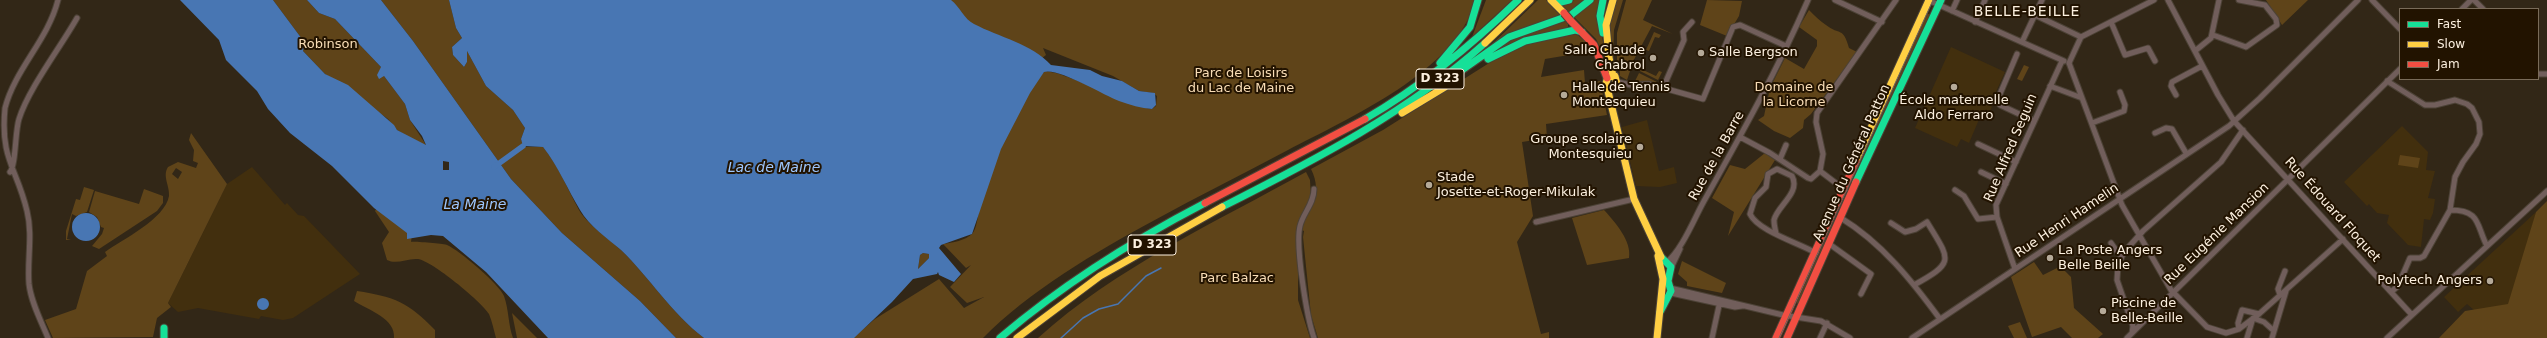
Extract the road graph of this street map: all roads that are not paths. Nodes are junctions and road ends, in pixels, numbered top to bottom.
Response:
1 (58, 0) edge
2 (1478, 0) edge
3 (1518, 0) edge
4 (1530, 0) edge
5 (1551, 0) edge
6 (1569, 0) edge
7 (1590, 0) edge
8 (1603, 0) edge
9 (1613, 0) edge
10 (1808, 0) edge
11 (1835, 0) edge
12 (1896, 0) edge
13 (1929, 0) edge
14 (1957, 0) edge
15 (1986, 0) edge
16 (2042, 0) edge
17 (2154, 0) edge
18 (2168, 0) edge
19 (2219, 0) edge
20 (2239, 0) edge
21 (2358, 0) edge
22 (2372, 0) edge
23 (2472, 0) edge
24 (1939, 2) edge
25 (2463, 8) edge
26 (2482, 8) edge
27 (1952, 11) junction
28 (2035, 16) junction
29 (77, 18) dead end
30 (1692, 22) dead end
31 (1882, 22) junction
32 (1975, 22) junction
33 (2111, 22) junction
34 (2399, 27) edge
35 (1582, 32) junction
36 (2212, 35) junction
37 (2082, 37) junction
38 (2022, 42) junction
39 (1786, 46) junction
40 (2195, 51) junction
41 (2017, 54) dead end
42 (1609, 57) junction
43 (2062, 61) junction
44 (2154, 61) dead end
45 (2069, 63) junction
46 (2202, 66) junction
47 (2399, 70) edge
48 (1610, 77) junction
49 (2387, 81) junction
50 (1613, 86) junction
51 (2050, 86) junction
52 (1663, 88) junction
53 (2120, 92) dead end
54 (2176, 95) dead end
55 (2082, 98) junction
56 (1402, 113) junction
57 (2034, 121) junction
58 (2234, 121) junction
59 (2092, 123) junction
60 (2243, 130) junction
61 (1341, 133) junction
62 (2155, 134) dead end
63 (1740, 137) junction
64 (1978, 144) dead end
65 (1786, 145) dead end
66 (2186, 153) junction
67 (1325, 154) junction
68 (14, 158) junction
69 (1780, 159) junction
70 (6, 162) junction
71 (2016, 162) junction
72 (1820, 171) junction
73 (10, 172) junction
74 (1981, 172) dead end
75 (2288, 180) junction
76 (2006, 184) junction
77 (1314, 189) dead end
78 (1845, 190) junction
79 (1956, 190) dead end
80 (2547, 192) edge
81 (1634, 199) junction
82 (2119, 199) junction
83 (2450, 210) junction
84 (1997, 217) junction
85 (1841, 218) junction
86 (1536, 222) dead end
87 (1891, 223) dead end
88 (1776, 233) junction
89 (2139, 235) junction
90 (2343, 239) junction
91 (1828, 243) junction
92 (2111, 243) dead end
93 (2487, 246) junction
94 (1816, 253) junction
95 (2122, 256) junction
96 (1665, 267) junction
97 (2015, 269) junction
98 (2284, 271) dead end
99 (1914, 285) junction
100 (2286, 290) junction
101 (1667, 291) junction
102 (2391, 292) junction
103 (2173, 293) junction
104 (1861, 294) dead end
105 (2280, 295) junction
106 (1720, 301) junction
107 (2259, 314) junction
108 (1792, 315) junction
109 (2412, 315) junction
110 (2253, 318) junction
111 (1940, 319) junction
112 (1827, 323) junction
113 (164, 328) dead end
114 (2239, 329) junction
115 (2274, 331) junction
116 (2132, 333) junction
117 (48, 338) edge
118 (164, 338) edge
119 (1000, 338) edge
120 (1017, 338) edge
121 (1314, 338) edge
122 (1657, 338) edge
123 (1712, 338) edge
124 (1776, 338) edge
125 (1787, 338) edge
126 (1820, 338) edge
127 (1850, 338) edge
128 (1912, 338) edge
129 (2127, 338) edge
130 (2247, 338) edge
131 (2272, 338) edge
132 (2387, 338) edge

1 - 70 street
2 - 61 main road
3 - 61 main road, D 323
4 - 67 main road, D 323
5 - 6 main road
5 - 35 main road, bridge
7 - 56 main road
8 - 42 main road
9 - 42 main road
10 - 39 street, Rue de la Barre
11 - 31 street
12 - 31 street
13 - 24 street
13 - 78 main road, Avenue du Général Patton
14 - 27 street
15 - 32 street
16 - 28 street
17 - 33 street
18 - 40 street, Rue Édouard Floquet
19 - 36 street
20 - 36 street
21 - 58 street, Rue Henri Hamelin
22 - 34 street
23 - 25 street
23 - 26 street
24 - 27 street
24 - 85 main road, Avenue du Général Patton
27 - 32 street
28 - 37 street
28 - 38 street
29 - 68 street
30 - 52 street
31 - 72 street
32 - 38 street
33 - 37 street
33 - 44 street
35 - 48 main road
35 - 56 main road
36 - 40 street
37 - 45 street
38 - 43 street
39 - 52 street
39 - 63 street, Rue de la Barre
40 - 46 street, Rue Édouard Floquet
41 - 57 street
42 - 48 main road
43 - 45 street
43 - 51 street, Rue Alfred Seguin
45 - 55 street
46 - 54 street
46 - 58 street, Rue Édouard Floquet
47 - 49 street, Rue Eugénie Mansion
48 - 50 main road
48 - 50 main road
49 - 75 street, Rue Eugénie Mansion
49 - 83 street
50 - 52 street
50 - 81 main road
51 - 55 street
51 - 57 street, Rue Alfred Seguin
53 - 59 street
55 - 59 street
56 - 67 main road
57 - 71 street, Rue Alfred Seguin
58 - 60 street, Rue Édouard Floquet
58 - 66 street, Rue Henri Hamelin
59 - 82 street
60 - 75 street, Rue Édouard Floquet
60 - 89 street
61 - 119 main road, D 323
62 - 66 street
63 - 69 street
63 - 96 street, Rue de la Barre
64 - 71 street
65 - 69 street
66 - 82 street, Rue Henri Hamelin
67 - 120 main road, D 323
68 - 70 street
68 - 73 street
69 - 72 street
70 - 73 street
71 - 76 street, Rue Alfred Seguin
72 - 78 street
73 - 117 street
74 - 76 street
75 - 90 street, Rue Édouard Floquet
75 - 103 street, Rue Eugénie Mansion
76 - 84 street, Rue Alfred Seguin
77 - 121 street
78 - 94 main road, Avenue du Général Patton
79 - 84 street
80 - 93 street
81 - 86 street
81 - 96 main road
82 - 89 street
82 - 97 street, Rue Henri Hamelin
83 - 93 street
83 - 102 street
84 - 97 street, Rue Alfred Seguin
85 - 91 main road, Avenue du Général Patton
85 - 99 street
87 - 99 street
88 - 88 street
88 - 94 street
89 - 95 street
89 - 103 street
90 - 100 street
90 - 102 street, Rue Édouard Floquet
91 - 104 street
91 - 108 main road, Avenue du Général Patton
92 - 95 street
93 - 109 street
94 - 108 main road, Avenue du Général Patton
95 - 116 street
96 - 101 main road
97 - 111 street, Rue Henri Hamelin
98 - 105 street
99 - 111 street
100 - 105 street
100 - 115 street
101 - 106 street
101 - 122 main road
102 - 109 street, Rue Édouard Floquet
103 - 114 street
103 - 116 street, Rue Eugénie Mansion
105 - 107 street
106 - 108 street
106 - 123 street
107 - 110 street
107 - 114 street
108 - 112 street
108 - 124 main road, Avenue du Général Patton
108 - 125 main road, Avenue du Général Patton
109 - 132 street
110 - 114 street
110 - 115 street
110 - 130 street
111 - 128 street, Rue Henri Hamelin
112 - 126 street
112 - 127 street
113 - 118 main road
115 - 131 street
116 - 129 street, Rue Eugénie Mansion

